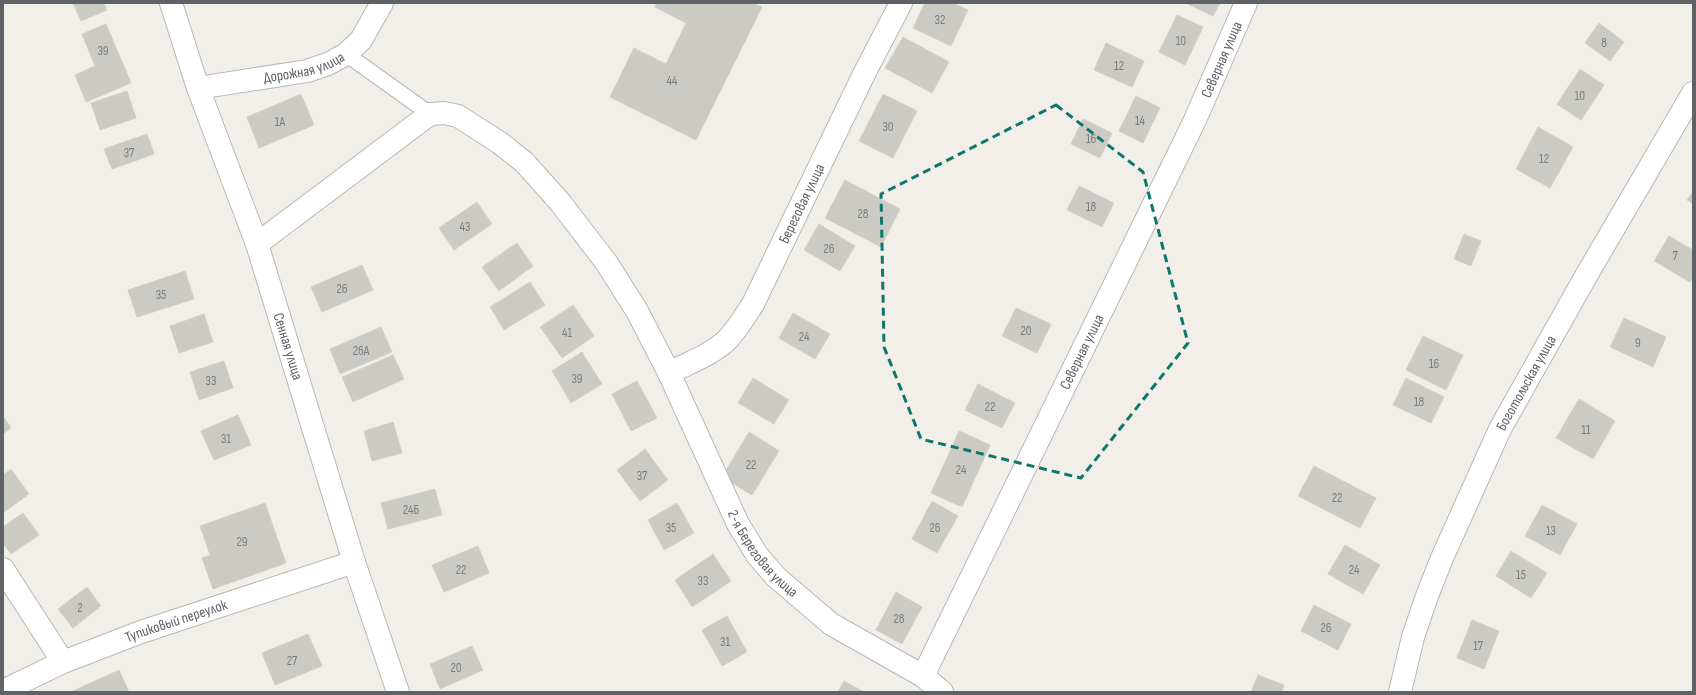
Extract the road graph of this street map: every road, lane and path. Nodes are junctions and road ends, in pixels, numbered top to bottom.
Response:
1 (171, 3) edge
2 (382, 3) edge
3 (900, 3) edge
4 (1246, 3) edge
5 (346, 54) junction
6 (198, 88) junction
7 (1693, 93) edge
8 (430, 114) junction
9 (257, 244) junction
10 (669, 373) junction
11 (354, 562) junction
12 (3, 569) edge
13 (63, 662) junction
14 (923, 676) junction
15 (3, 691) edge
16 (398, 692) edge
17 (942, 692) edge
18 (1400, 692) edge

1 - 6 street, Сенная улица
2 - 5 street, Дорожная улица
3 - 10 street, Береговая улица
4 - 14 street, Северная улица
5 - 6 street, Дорожная улица
5 - 8 lane
6 - 9 street, Сенная улица
7 - 18 street, Боготольская улица
8 - 9 street
8 - 10 street, 2-я Береговая улица
9 - 11 street, Сенная улица
10 - 14 street, 2-я Береговая улица
11 - 13 street, Тупиковый переулок
11 - 16 street, Сенная улица
12 - 13 street
13 - 15 street, Тупиковый переулок
14 - 17 street

